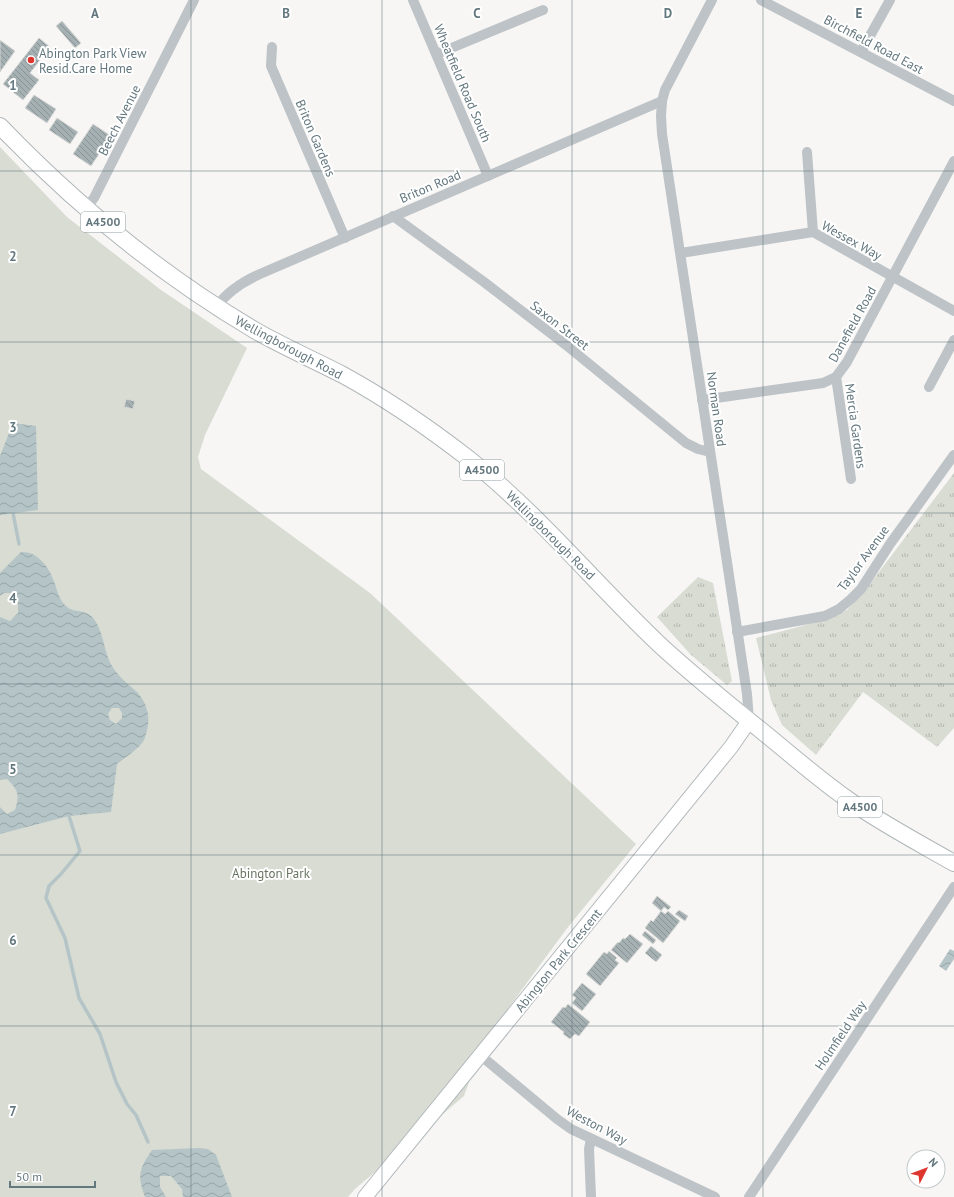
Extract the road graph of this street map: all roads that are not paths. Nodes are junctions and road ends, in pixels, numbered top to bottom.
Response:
1 (194, 0) edge
2 (413, 0) edge
3 (712, 0) edge
4 (761, 0) edge
5 (890, 0) edge
6 (543, 10) dead end
7 (272, 47) dead end
8 (861, 52) junction
9 (437, 54) junction
10 (662, 101) junction
11 (954, 101) edge
12 (0, 126) edge
13 (807, 152) dead end
14 (954, 161) edge
15 (488, 176) junction
16 (86, 208) junction
17 (393, 216) junction
18 (813, 232) junction
19 (345, 238) junction
20 (681, 253) junction
21 (893, 277) junction
22 (217, 306) junction
23 (954, 311) edge
24 (954, 340) edge
25 (836, 377) junction
26 (929, 387) dead end
27 (702, 400) junction
28 (710, 452) junction
29 (954, 456) edge
30 (850, 479) dead end
31 (737, 632) junction
32 (749, 721) junction
33 (953, 861) edge
34 (954, 887) edge
35 (480, 1056) junction
36 (591, 1139) junction
37 (365, 1197) edge
38 (591, 1197) edge
39 (715, 1197) edge
40 (749, 1197) edge

1 - 16 street, Beech Avenue
2 - 9 street, Wheatfield Road South
3 - 10 street, Norman Road
4 - 8 street, Birchfield Road East
5 - 8 street
6 - 9 street
7 - 19 street, Briton Gardens
8 - 11 street, Birchfield Road East
9 - 15 street, Wheatfield Road South
10 - 15 street, Briton Road
10 - 20 street, Norman Road
12 - 16 main road, Wellingborough Road / A4500
13 - 18 street
14 - 21 street, Danefield Road
15 - 17 street, Briton Road
16 - 22 main road, Wellingborough Road / A4500
17 - 19 street, Briton Road
17 - 28 street, Saxon Street
18 - 20 street, Wessex Way
18 - 21 street, Wessex Way
19 - 22 street, Briton Road
20 - 27 street, Norman Road
21 - 23 street, Wessex Way
21 - 25 street, Danefield Road
22 - 32 main road, Wellingborough Road / A4500
24 - 26 street
25 - 27 street, Danefield Road
25 - 30 street, Mercia Gardens
27 - 28 street, Norman Road
28 - 31 street, Norman Road
29 - 31 street, Taylor Avenue
31 - 32 street, Norman Road
32 - 33 main road, Wellingborough Road / A4500
32 - 35 street, Abington Park Crescent
34 - 40 street, Holmfield Way
35 - 36 street, Weston Way
35 - 37 street, Abington Park Crescent
36 - 38 street
36 - 39 street, Weston Way

